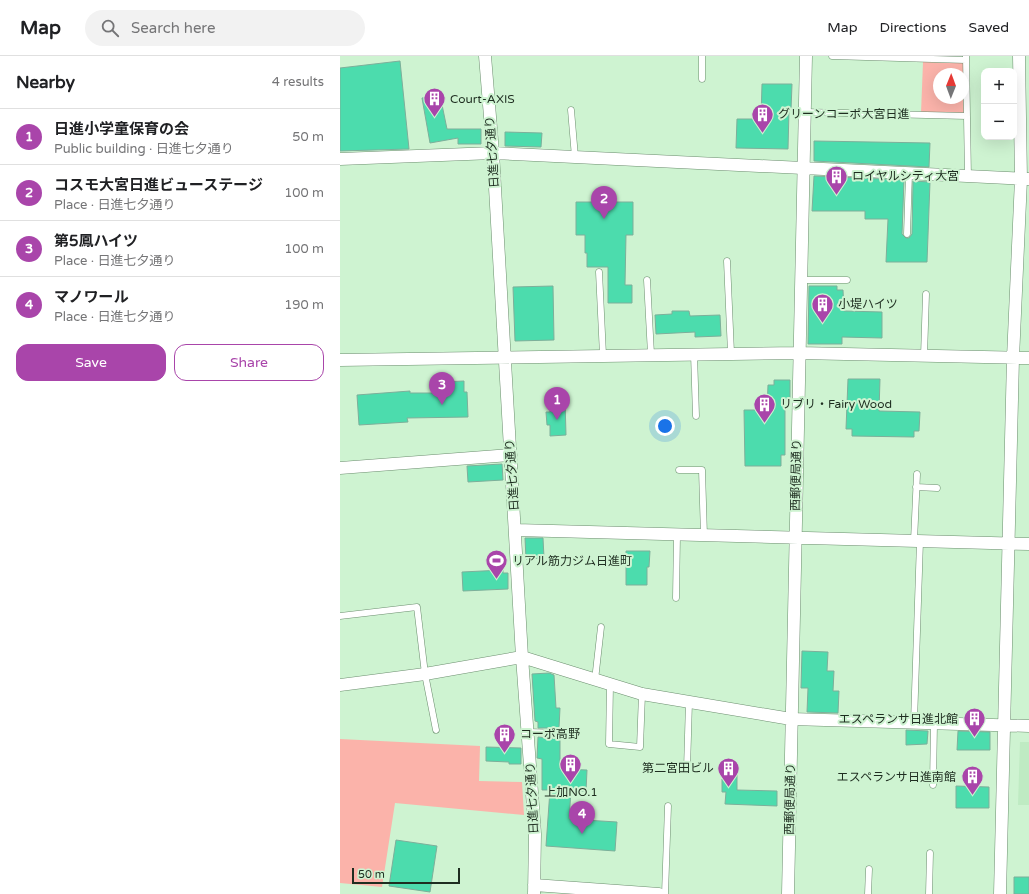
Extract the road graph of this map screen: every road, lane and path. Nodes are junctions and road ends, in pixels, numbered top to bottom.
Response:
1 (485, 56) edge
2 (702, 56) edge
3 (806, 56) edge
4 (832, 56) edge
5 (1019, 56) edge
6 (966, 58) edge
7 (702, 79) dead end
8 (572, 110) dead end
9 (804, 112) junction
10 (967, 116) junction
11 (493, 153) junction
12 (575, 157) junction
13 (340, 159) edge
14 (802, 169) junction
15 (909, 174) junction
16 (968, 177) junction
17 (1025, 179) edge
18 (907, 234) dead end
19 (727, 262) dead end
20 (599, 272) dead end
21 (647, 280) dead end
22 (800, 280) junction
23 (847, 280) dead end
24 (926, 294) dead end
25 (731, 353) junction
26 (799, 353) junction
27 (651, 354) junction
28 (694, 354) junction
29 (603, 355) junction
30 (504, 356) junction
31 (924, 356) junction
32 (1013, 358) junction
33 (1029, 358) edge
34 (340, 360) edge
35 (696, 416) dead end
36 (511, 456) junction
37 (340, 468) edge
38 (679, 470) dead end
39 (917, 474) dead end
40 (916, 487) junction
41 (937, 488) dead end
42 (516, 530) junction
43 (677, 535) junction
44 (704, 536) junction
45 (795, 537) junction
46 (917, 541) junction
47 (1008, 544) junction
48 (1029, 544) edge
49 (676, 598) dead end
50 (340, 616) edge
51 (601, 627) dead end
52 (522, 657) junction
53 (425, 674) junction
54 (595, 680) junction
55 (340, 685) edge
56 (610, 685) junction
57 (642, 694) junction
58 (689, 702) junction
59 (791, 719) junction
60 (914, 722) junction
61 (934, 723) junction
62 (1004, 725) junction
63 (1029, 726) edge
64 (436, 730) dead end
65 (528, 732) junction
66 (560, 733) dead end
67 (687, 768) dead end
68 (933, 785) dead end
69 (668, 806) dead end
70 (930, 853) dead end
71 (869, 868) dead end
72 (534, 890) edge
73 (659, 894) edge
74 (665, 894) edge
75 (788, 894) edge
76 (868, 894) edge
77 (928, 894) edge
78 (1000, 894) edge

1 - 11 street, 日進七夕通り
2 - 7 lane
3 - 9 street, 西郵便局通り
4 - 6 lane
5 - 17 street
6 - 10 lane
8 - 12 lane
9 - 10 lane
9 - 14 street, 西郵便局通り
10 - 16 lane
11 - 12 street
11 - 13 street
11 - 30 street, 日進七夕通り
12 - 14 street
14 - 15 street
14 - 22 street, 西郵便局通り
15 - 16 street
15 - 18 lane
16 - 17 street
17 - 32 street
19 - 25 lane
20 - 29 lane
21 - 27 lane
22 - 23 lane
22 - 26 street, 西郵便局通り
24 - 31 lane
25 - 26 street
25 - 28 street
26 - 31 street
26 - 45 street, 西郵便局通り
27 - 28 street
27 - 29 street
28 - 35 lane
29 - 30 street
30 - 34 street
30 - 36 street, 日進七夕通り
31 - 32 street
32 - 33 street
32 - 47 street
36 - 37 street
36 - 42 street, 日進七夕通り
38 - 44 lane
39 - 40 lane
40 - 41 lane
40 - 46 lane
42 - 43 street
42 - 52 street, 日進七夕通り
43 - 44 street
43 - 49 lane
44 - 45 street
45 - 46 street
45 - 59 street, 西郵便局通り
46 - 47 street
46 - 60 lane
47 - 48 street
47 - 62 street
50 - 53 lane
51 - 54 lane
52 - 53 street
52 - 54 street
52 - 65 street, 日進七夕通り
53 - 55 street
53 - 64 lane
54 - 56 street
56 - 57 street
56 - 57 lane
57 - 58 street
58 - 59 street
58 - 67 lane
59 - 60 street
59 - 75 street, 西郵便局通り
60 - 61 street
61 - 62 street
61 - 68 lane
62 - 63 street
62 - 78 street
65 - 66 lane
65 - 72 street, 日進七夕通り
69 - 74 lane
70 - 77 lane
71 - 76 lane
72 - 73 street

